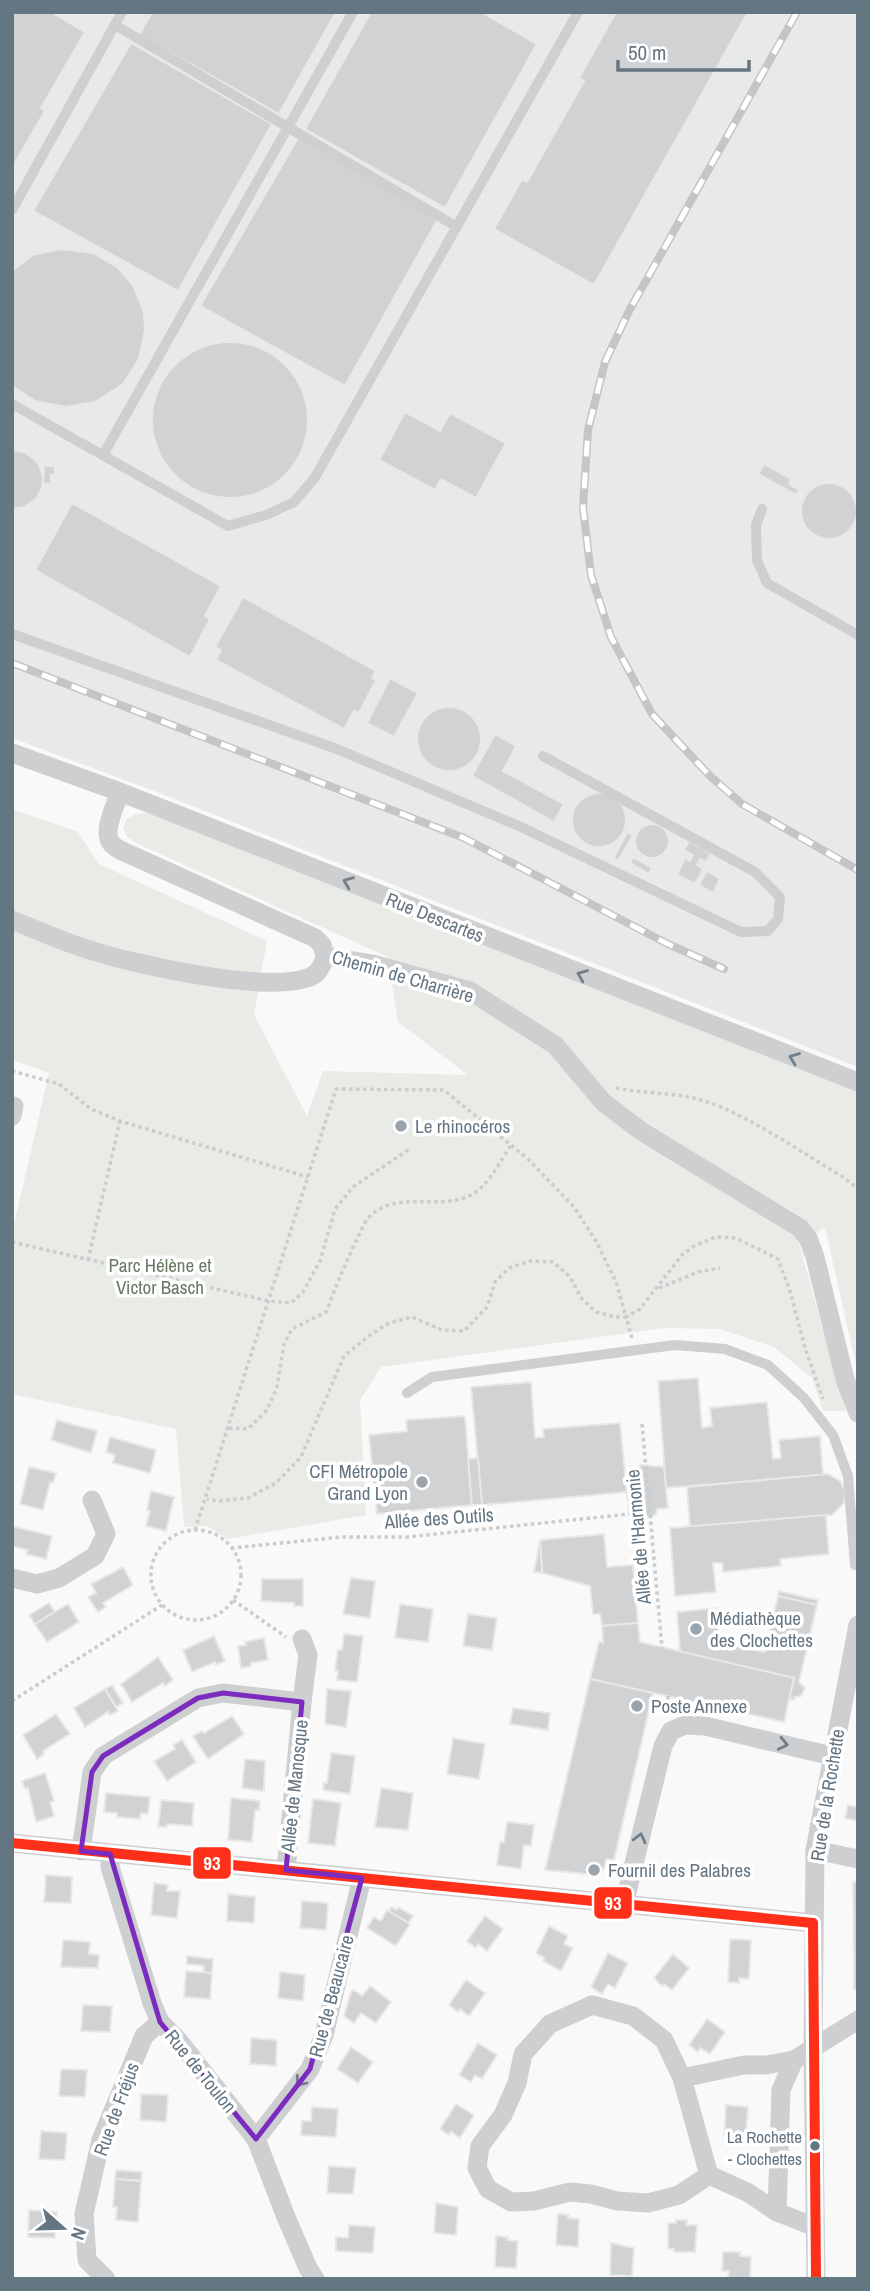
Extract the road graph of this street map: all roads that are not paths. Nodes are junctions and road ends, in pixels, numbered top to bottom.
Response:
1 (122, 12) edge
2 (353, 12) edge
3 (578, 12) edge
4 (115, 25) junction
5 (288, 127) junction
6 (12, 211) edge
7 (457, 227) junction
8 (12, 404) edge
9 (103, 455) junction
10 (762, 509) dead end
11 (12, 634) edge
12 (858, 635) edge
13 (12, 753) edge
14 (543, 756) dead end
15 (120, 792) junction
16 (12, 920) edge
17 (325, 956) junction
18 (858, 1082) edge
19 (407, 1393) dead end
20 (858, 1413) edge
21 (92, 1500) dead end
22 (858, 1566) edge
23 (12, 1578) edge
24 (858, 1625) edge
25 (302, 1639) road end
26 (302, 1702) junction
27 (832, 1756) junction
28 (12, 1843) edge
29 (815, 1850) junction
30 (80, 1851) junction
31 (110, 1854) junction
32 (858, 1859) edge
33 (286, 1870) junction
34 (362, 1878) junction
35 (624, 1904) junction
36 (813, 1923) junction
37 (858, 2020) edge
38 (160, 2022) junction
39 (813, 2050) junction
40 (794, 2060) junction
41 (682, 2078) junction
42 (256, 2139) junction
43 (709, 2175) junction
44 (777, 2212) junction
45 (816, 2227) junction
46 (85, 2270) edge
47 (106, 2279) edge
48 (315, 2279) edge
49 (816, 2279) edge

1 - 4 lane
2 - 5 lane
3 - 7 lane
4 - 5 lane
4 - 6 lane
5 - 7 lane
5 - 9 lane
7 - 9 lane
8 - 9 lane
10 - 12 lane
11 - 14 lane
13 - 15 street, Rue Descartes
15 - 17 street, Chemin de Charrière
18 -> 15 street, Rue Descartes
16 - 17 street
17 - 20 street, Chemin de Charrière
19 - 22 lane
21 - 23 street
24 - 27 street, Rue de la Rochette
25 - 26 street, Allée de Manosque
26 - 30 street, Allée de Manosque
26 - 33 street, Allée de Manosque
27 - 29 street, Rue de la Rochette
35 -> 27 street
28 - 30 street
29 - 32 street
29 - 36 street, Rue de la Rochette
30 - 31 street
31 - 33 street
31 - 38 street, Rue de Toulon
33 - 34 street
34 - 35 street
34 -> 42 street, Rue de Beaucaire
35 - 36 street
36 - 39 street, Rue de la Rochette
37 - 39 street
38 - 42 street, Rue de Toulon
38 - 46 street, Rue de Fréjus
39 - 40 street
39 - 45 street, Rue de la Rochette
40 - 41 street
40 - 44 street
41 - 43 street
41 - 43 street
42 - 48 street, Rue de Toulon
43 - 44 street
44 - 45 street
45 - 49 street, Rue de la Rochette
46 - 47 street, Rue de Fréjus

